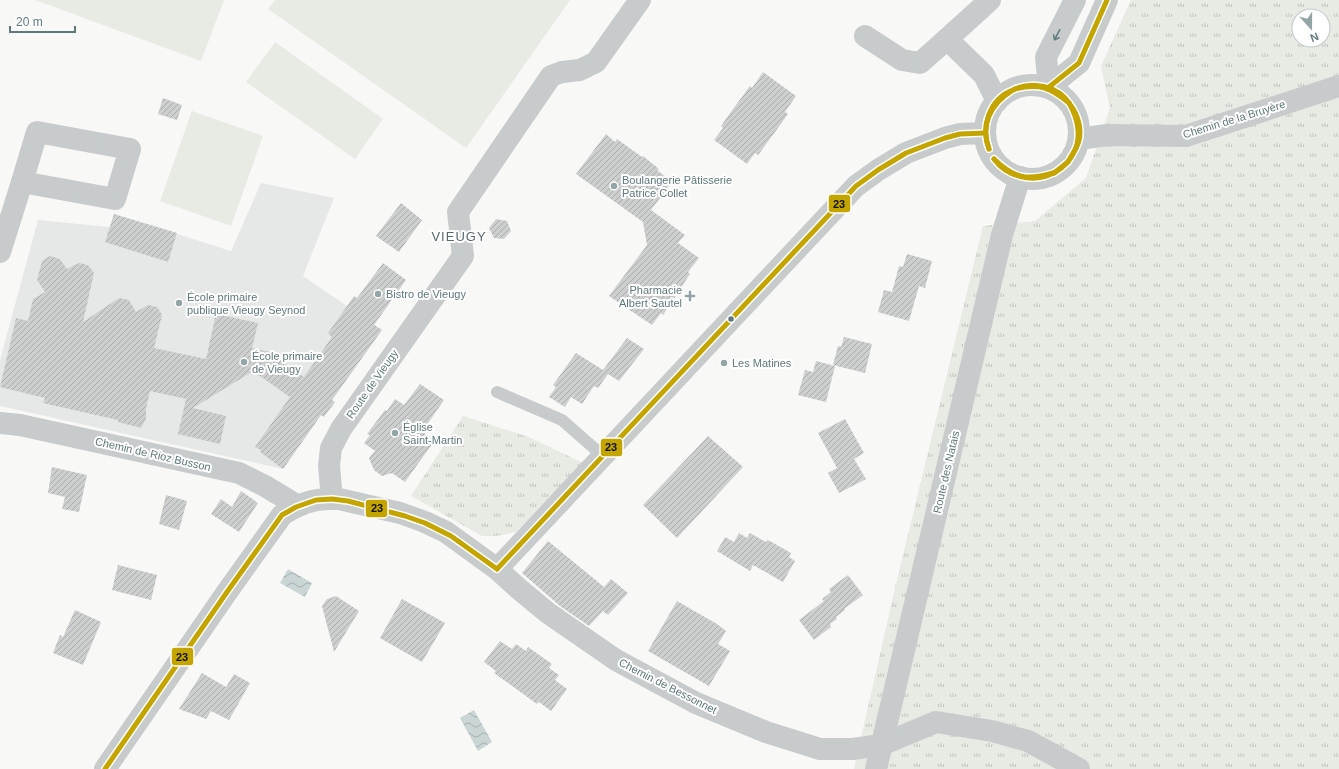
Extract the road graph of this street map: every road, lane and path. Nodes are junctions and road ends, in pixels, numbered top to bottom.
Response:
1 (640, 0) edge
2 (990, 0) edge
3 (1075, 0) edge
4 (1107, 0) edge
5 (864, 36) dead end
6 (947, 39) junction
7 (1339, 86) edge
8 (1049, 88) junction
9 (997, 101) junction
10 (985, 133) junction
11 (1079, 139) junction
12 (1020, 177) junction
13 (22, 182) junction
14 (0, 252) edge
15 (497, 392) dead end
16 (0, 423) edge
17 (603, 456) junction
18 (332, 499) junction
19 (298, 506) junction
20 (497, 569) junction
21 (881, 745) junction
22 (105, 769) edge
23 (876, 769) edge
24 (1079, 769) edge

1 - 18 street, Route de Vieugy
2 - 6 street
3 -> 8 street
4 - 8 street
5 - 6 street
6 - 9 street
7 - 11 street, Chemin de la Bruyère
8 - 9 street
8 - 11 street
9 - 10 street
10 - 12 street
10 - 17 street
11 - 12 street
12 - 21 street, Route des Natais
13 - 13 street
13 - 14 street
15 - 17 lane
16 - 19 street, Chemin de Rioz Busson
17 - 20 street
18 - 19 street
18 - 20 street, Chemin de Bessonnet
19 - 22 street
20 - 21 street, Chemin de Bessonnet
21 - 23 street, Route des Natais
21 - 24 street, Chemin de Bessonnet

